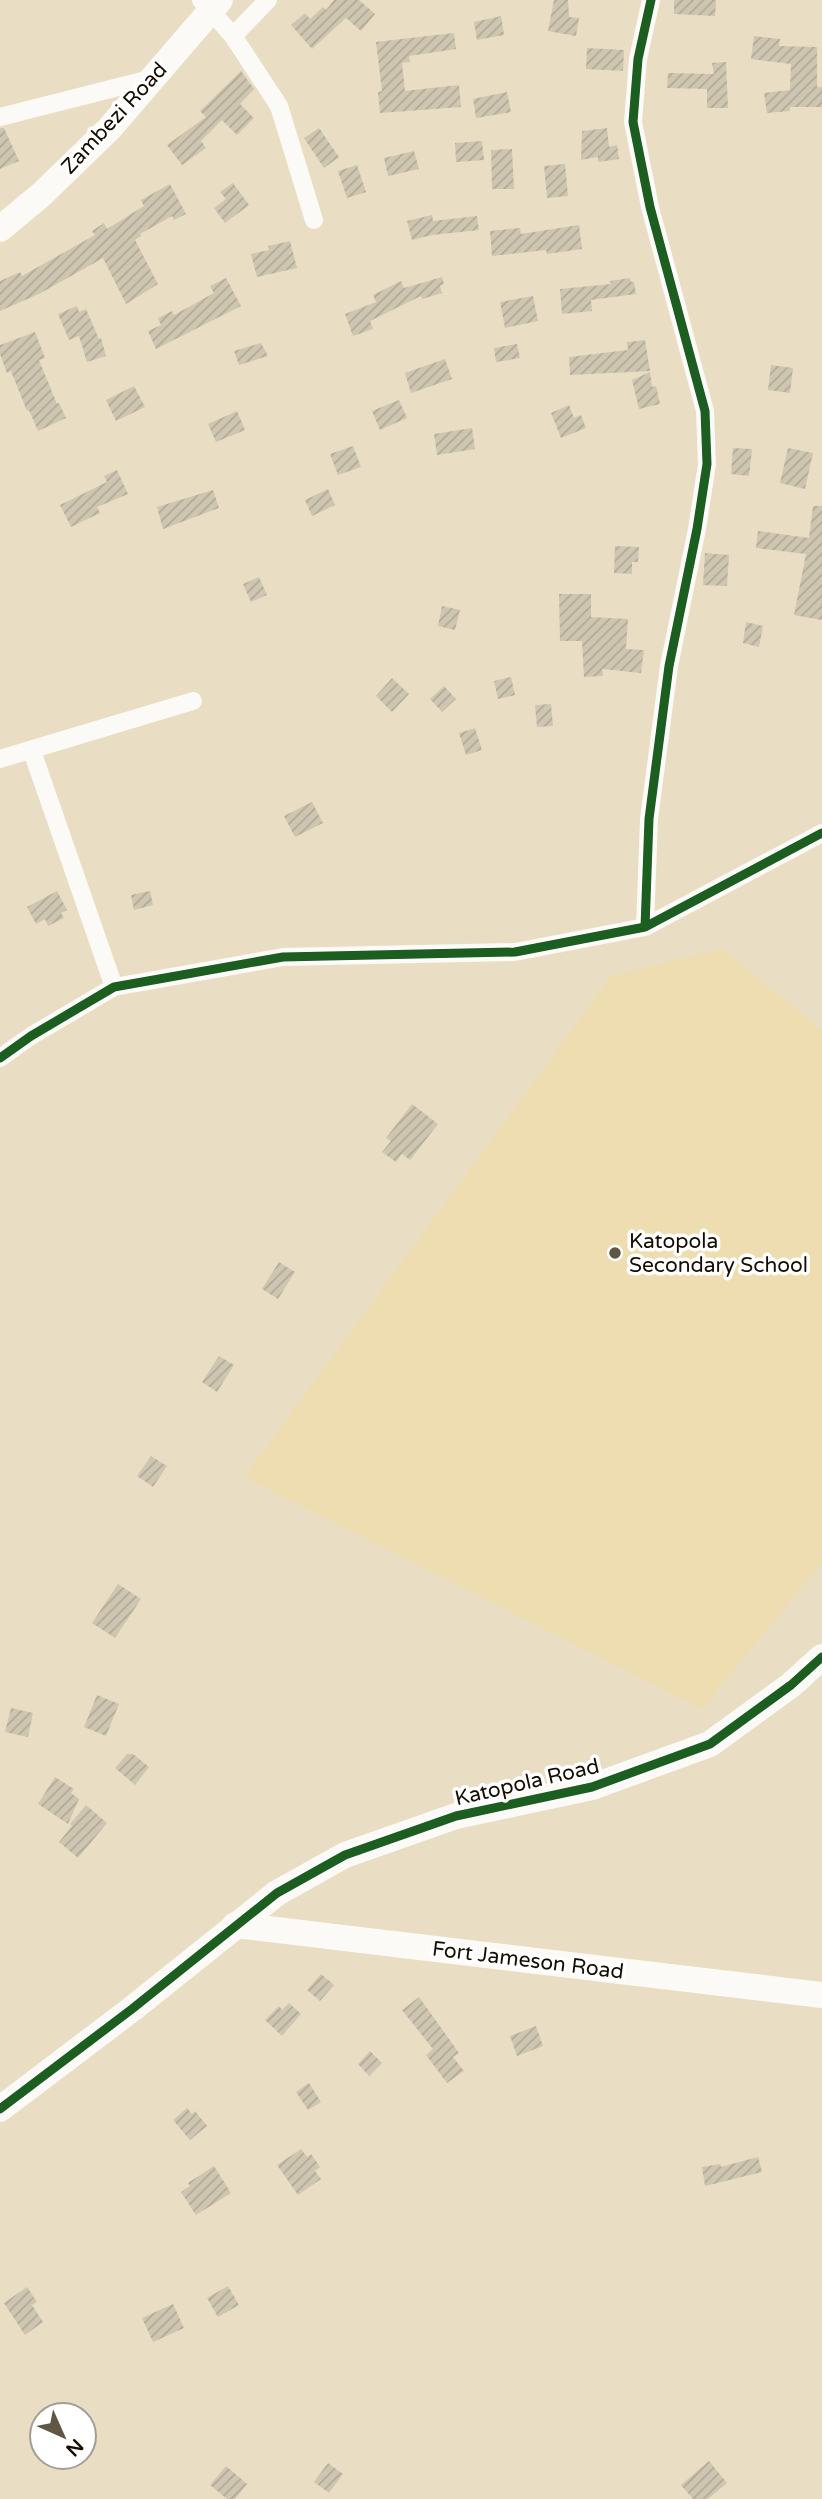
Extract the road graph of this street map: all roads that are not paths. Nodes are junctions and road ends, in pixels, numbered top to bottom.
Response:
1 (268, 0) edge
2 (651, 0) edge
3 (211, 3) edge
4 (233, 36) junction
5 (154, 79) junction
6 (0, 117) edge
7 (314, 220) dead end
8 (0, 229) edge
9 (194, 701) dead end
10 (32, 751) junction
11 (0, 759) edge
12 (822, 833) edge
13 (645, 927) junction
14 (114, 987) junction
15 (0, 1058) edge
16 (822, 1657) edge
17 (235, 1925) junction
18 (822, 1995) edge
19 (0, 2109) edge

1 - 4 street
2 - 13 street
3 - 4 street
3 - 5 street, Zambezi Road
4 - 7 street
5 - 6 street
5 - 8 street, Zambezi Road
9 - 10 street
10 - 11 street
10 - 14 street
12 - 13 street
13 - 14 street
14 - 15 street
16 - 17 street, Katopola Road
17 - 18 street, Fort Jameson Road
17 - 19 street, Katopola Road

